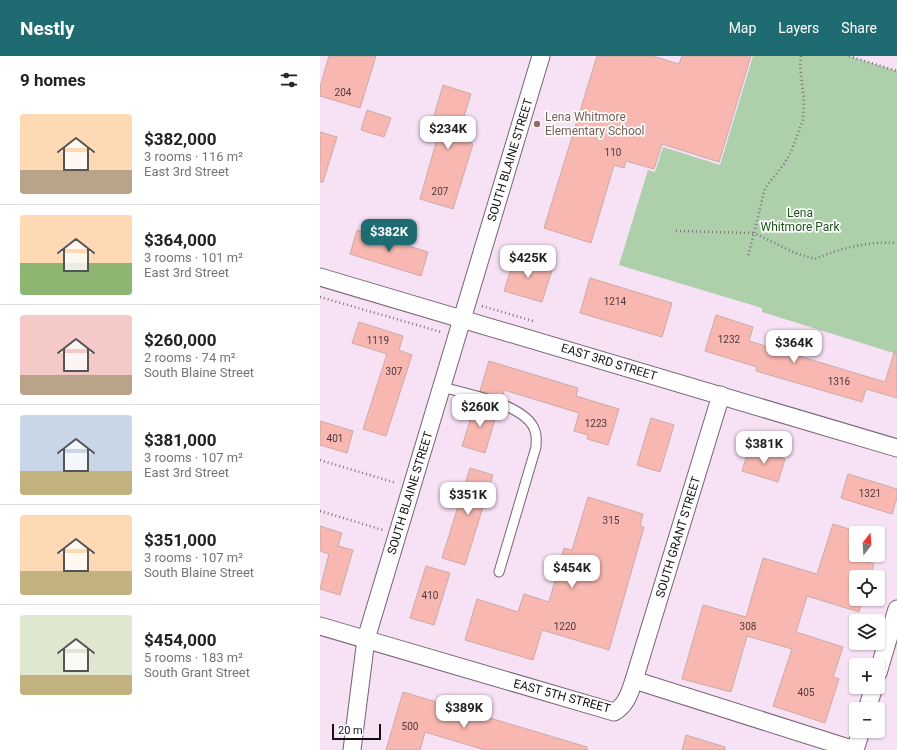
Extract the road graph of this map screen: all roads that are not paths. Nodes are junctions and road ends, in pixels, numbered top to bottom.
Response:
1 (542, 56) edge
2 (320, 277) edge
3 (462, 318) junction
4 (442, 387) junction
5 (721, 395) junction
6 (897, 448) edge
7 (499, 572) dead end
8 (897, 609) edge
9 (320, 626) edge
10 (366, 639) junction
11 (882, 658) edge
12 (634, 680) junction
13 (858, 738) edge
14 (352, 750) edge
15 (855, 750) edge

1 - 3 street, SOUTH BLAINE STREET
2 - 3 street, EAST 3RD STREET
3 - 4 street, SOUTH BLAINE STREET
3 - 5 street, EAST 3RD STREET
4 - 7 lane
4 - 10 street, SOUTH BLAINE STREET
5 - 6 street, EAST 3RD STREET
5 - 12 street, SOUTH GRANT STREET
8 - 11 street
9 - 10 street, EAST 5TH STREET
10 - 12 street, EAST 5TH STREET
10 - 14 street, SOUTH BLAINE STREET
12 - 15 street
13 - 15 street

